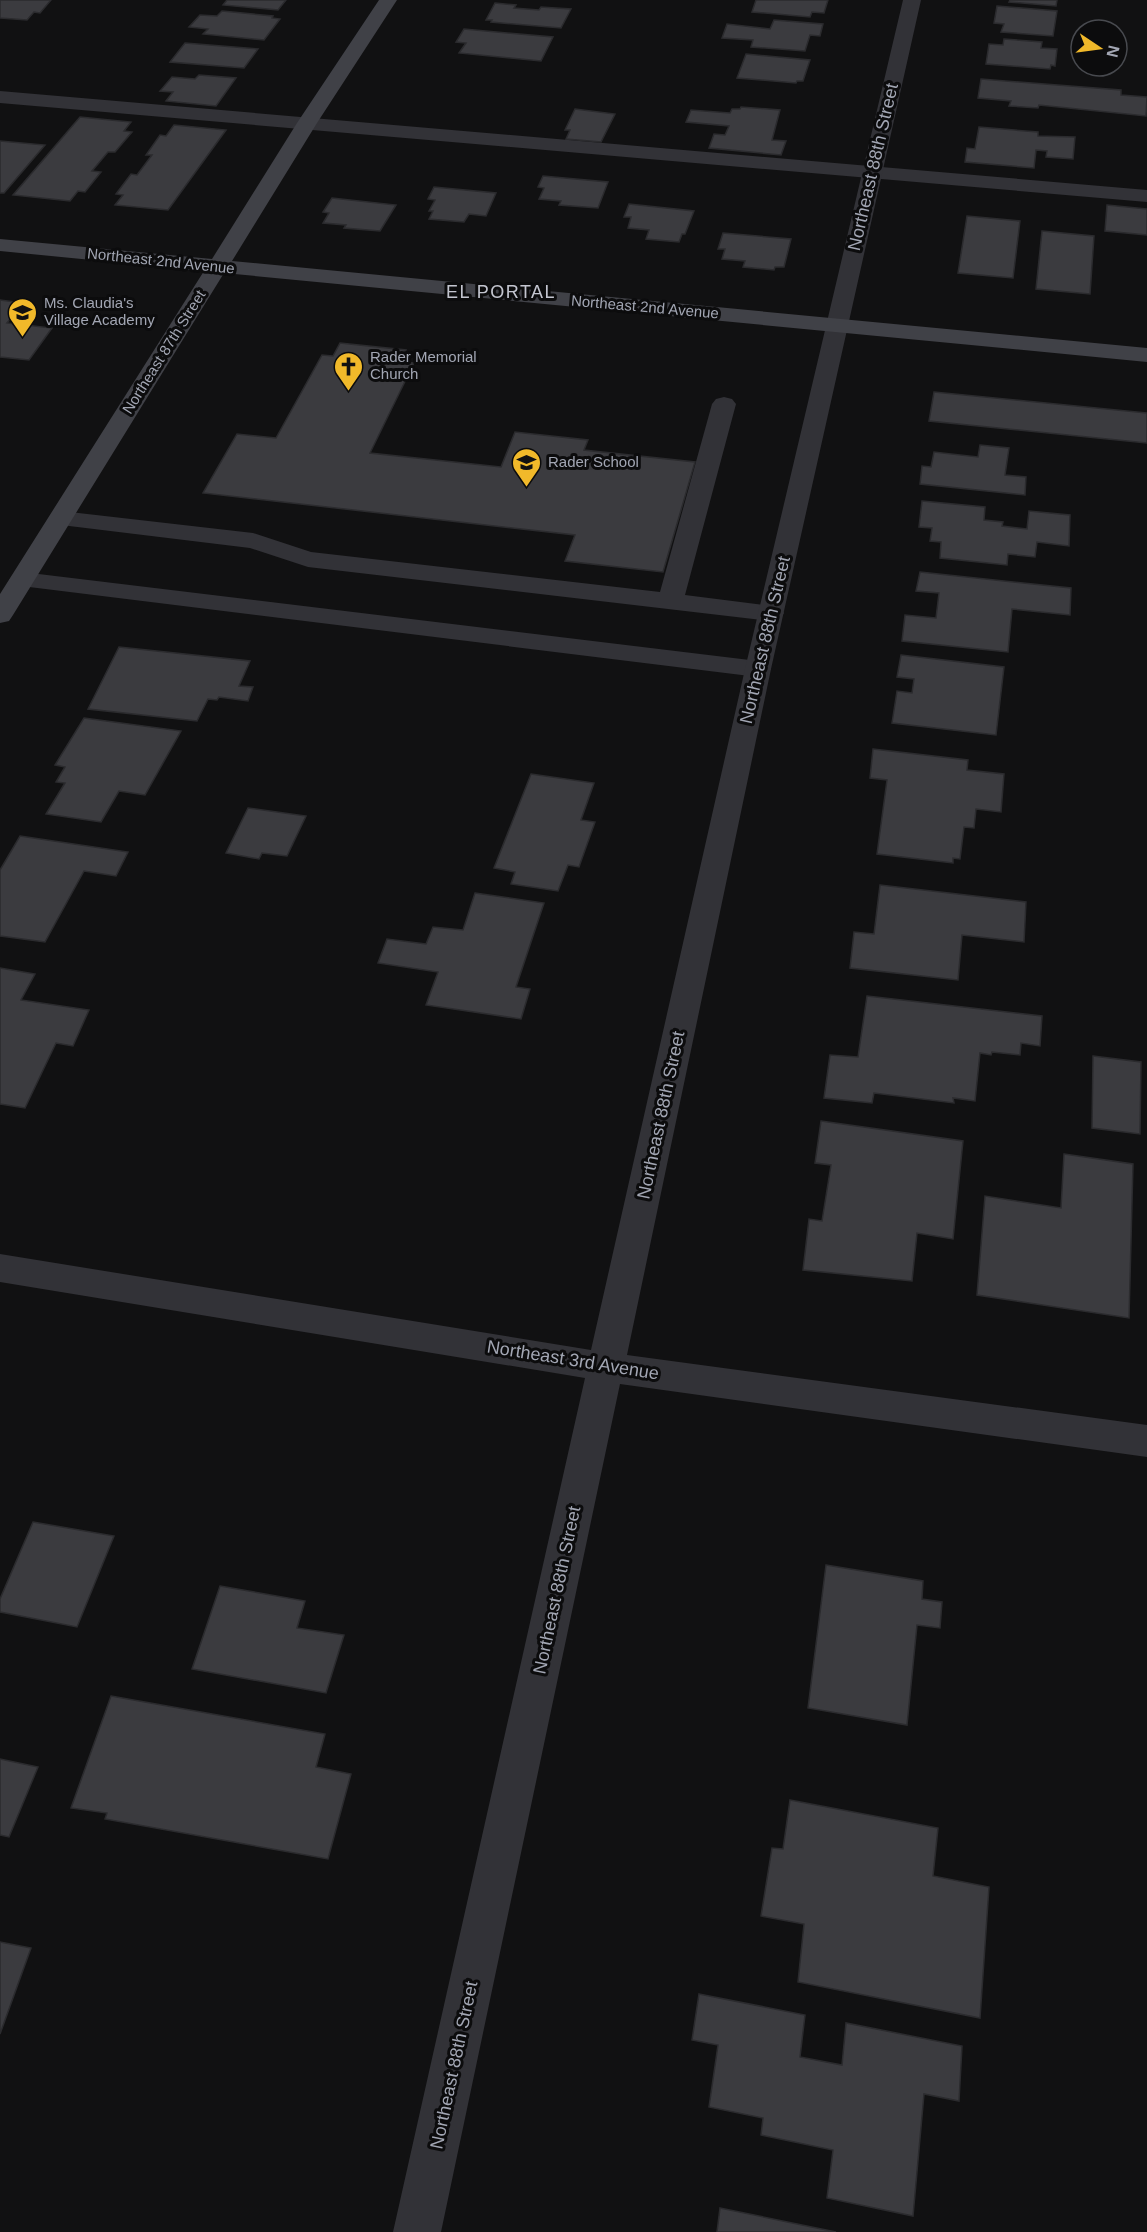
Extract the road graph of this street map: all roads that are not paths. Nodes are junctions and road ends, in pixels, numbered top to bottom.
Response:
1 (388, 0) edge
2 (912, 0) edge
3 (0, 97) edge
4 (307, 123) junction
5 (871, 172) junction
6 (1147, 196) edge
7 (0, 245) edge
8 (217, 267) junction
9 (836, 326) junction
10 (1147, 355) edge
11 (724, 404) dead end
12 (61, 518) junction
13 (22, 580) junction
14 (670, 601) junction
15 (771, 613) junction
16 (0, 615) edge
17 (758, 669) junction
18 (0, 1268) edge
19 (606, 1366) junction
20 (1147, 1441) edge
21 (417, 2232) edge

1 - 4 street, Northeast 87th Street
2 - 5 street, Northeast 88th Street
3 - 4 street
4 - 5 street
4 - 8 street, Northeast 87th Street
5 - 6 street
5 - 9 street, Northeast 88th Street
7 - 8 street, Northeast 2nd Avenue
8 - 9 street, Northeast 2nd Avenue
8 - 12 street, Northeast 87th Street
9 - 10 street, Northeast 2nd Avenue
9 - 15 street, Northeast 88th Street
11 - 14 street
12 - 13 street, Northeast 87th Street
12 - 14 street
13 - 16 street, Northeast 87th Street
13 - 17 street
14 - 15 street
15 - 17 street, Northeast 88th Street
17 - 19 street, Northeast 88th Street
18 - 19 street, Northeast 3rd Avenue
19 - 20 street, Northeast 3rd Avenue
19 - 21 street, Northeast 88th Street

